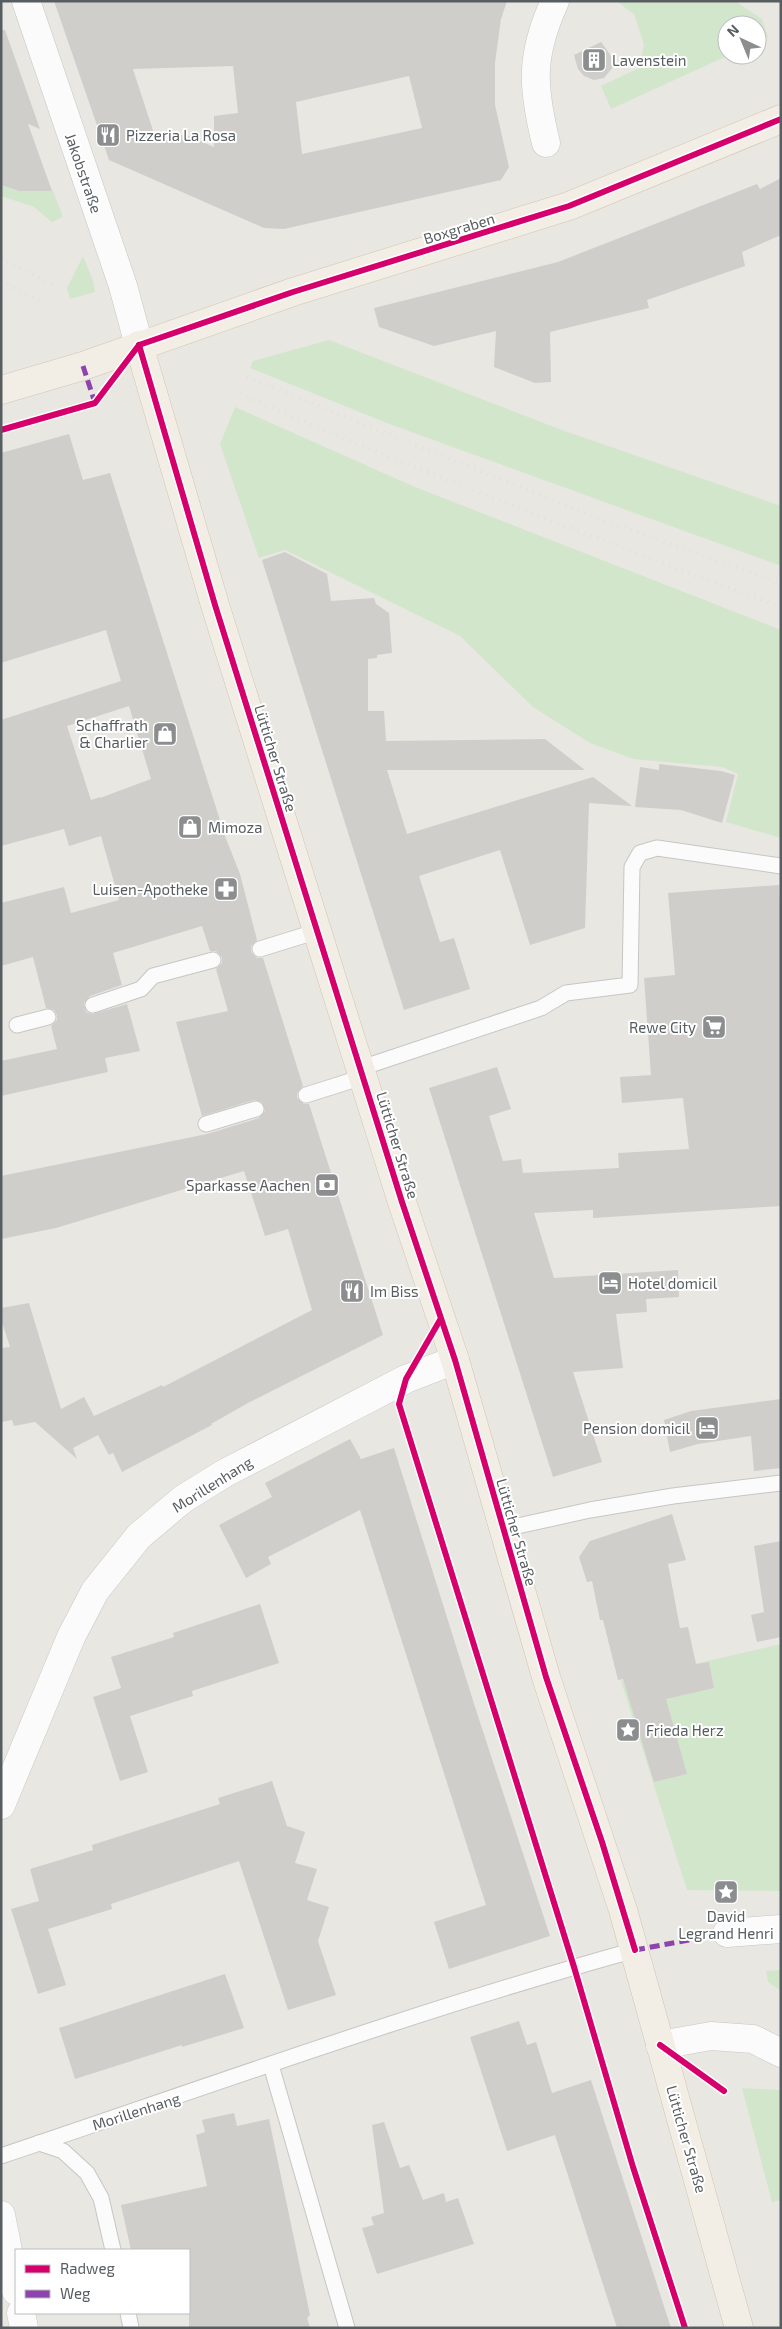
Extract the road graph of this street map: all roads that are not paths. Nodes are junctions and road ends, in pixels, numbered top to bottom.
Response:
1 (26, 1) edge
2 (555, 1) edge
3 (781, 119) edge
4 (546, 143) dead end
5 (139, 345) junction
6 (1, 390) edge
7 (781, 866) edge
8 (318, 931) junction
9 (260, 949) dead end
10 (213, 960) dead end
11 (92, 1005) dead end
12 (48, 1017) dead end
13 (17, 1025) dead end
14 (362, 1073) junction
15 (306, 1095) dead end
16 (256, 1109) dead end
17 (206, 1124) dead end
18 (455, 1360) junction
19 (781, 1483) edge
20 (504, 1529) junction
21 (1, 1805) edge
22 (781, 1930) edge
23 (727, 1933) dead end
24 (635, 1950) junction
25 (660, 2045) junction
26 (781, 2053) edge
27 (271, 2065) junction
28 (39, 2143) junction
29 (1, 2156) edge
30 (2, 2225) edge
31 (113, 2249) edge
32 (15, 2286) edge
33 (21, 2314) edge
34 (128, 2314) edge
35 (24, 2328) edge
36 (131, 2328) edge
37 (347, 2328) edge
38 (739, 2328) edge

1 - 5 street, Jakobstraße
2 - 4 street
3 - 5 main road, Boxgraben
5 - 6 main road, Boxgraben
5 - 8 main road, Lütticher Straße
7 - 14 lane
8 - 9 lane
8 - 14 main road, Lütticher Straße
10 - 11 lane
12 - 13 lane
14 - 15 lane
14 - 18 main road, Lütticher Straße
16 - 17 lane
18 - 20 main road, Lütticher Straße
18 - 21 street, Morillenhang
19 - 20 lane
20 - 24 main road, Lütticher Straße
22 - 23 street
24 - 25 main road, Lütticher Straße
24 - 27 lane
25 - 26 street
25 - 38 main road, Lütticher Straße
27 - 28 lane, Morillenhang
27 - 37 lane
28 - 29 lane, Morillenhang
28 - 31 lane
30 - 32 street
33 - 35 street
34 - 36 lane

